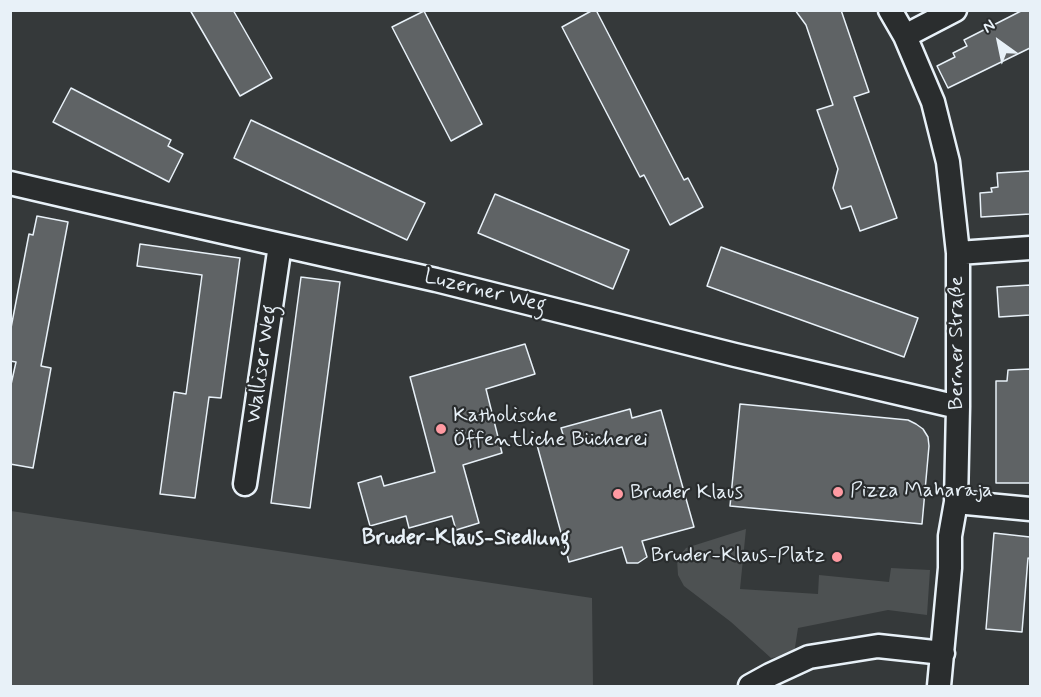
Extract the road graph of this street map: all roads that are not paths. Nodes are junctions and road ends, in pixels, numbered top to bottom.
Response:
1 (890, 10) edge
2 (955, 10) edge
3 (905, 36) junction
4 (10, 183) edge
5 (280, 245) junction
6 (1030, 248) edge
7 (958, 253) junction
8 (958, 407) junction
9 (246, 484) dead end
10 (956, 502) junction
11 (1030, 509) edge
12 (943, 653) junction
13 (750, 687) edge
14 (939, 687) edge

1 - 3 street, Berner Straße
2 - 3 street
3 - 7 street, Berner Straße
4 - 5 street, Luzerner Weg
5 - 8 street, Luzerner Weg
5 - 9 street, Walliser Weg
6 - 7 street
7 - 8 street, Berner Straße
8 - 10 street, Berner Straße
10 - 11 street
10 - 12 street, Berner Straße
12 - 13 street
12 - 14 street, Berner Straße

